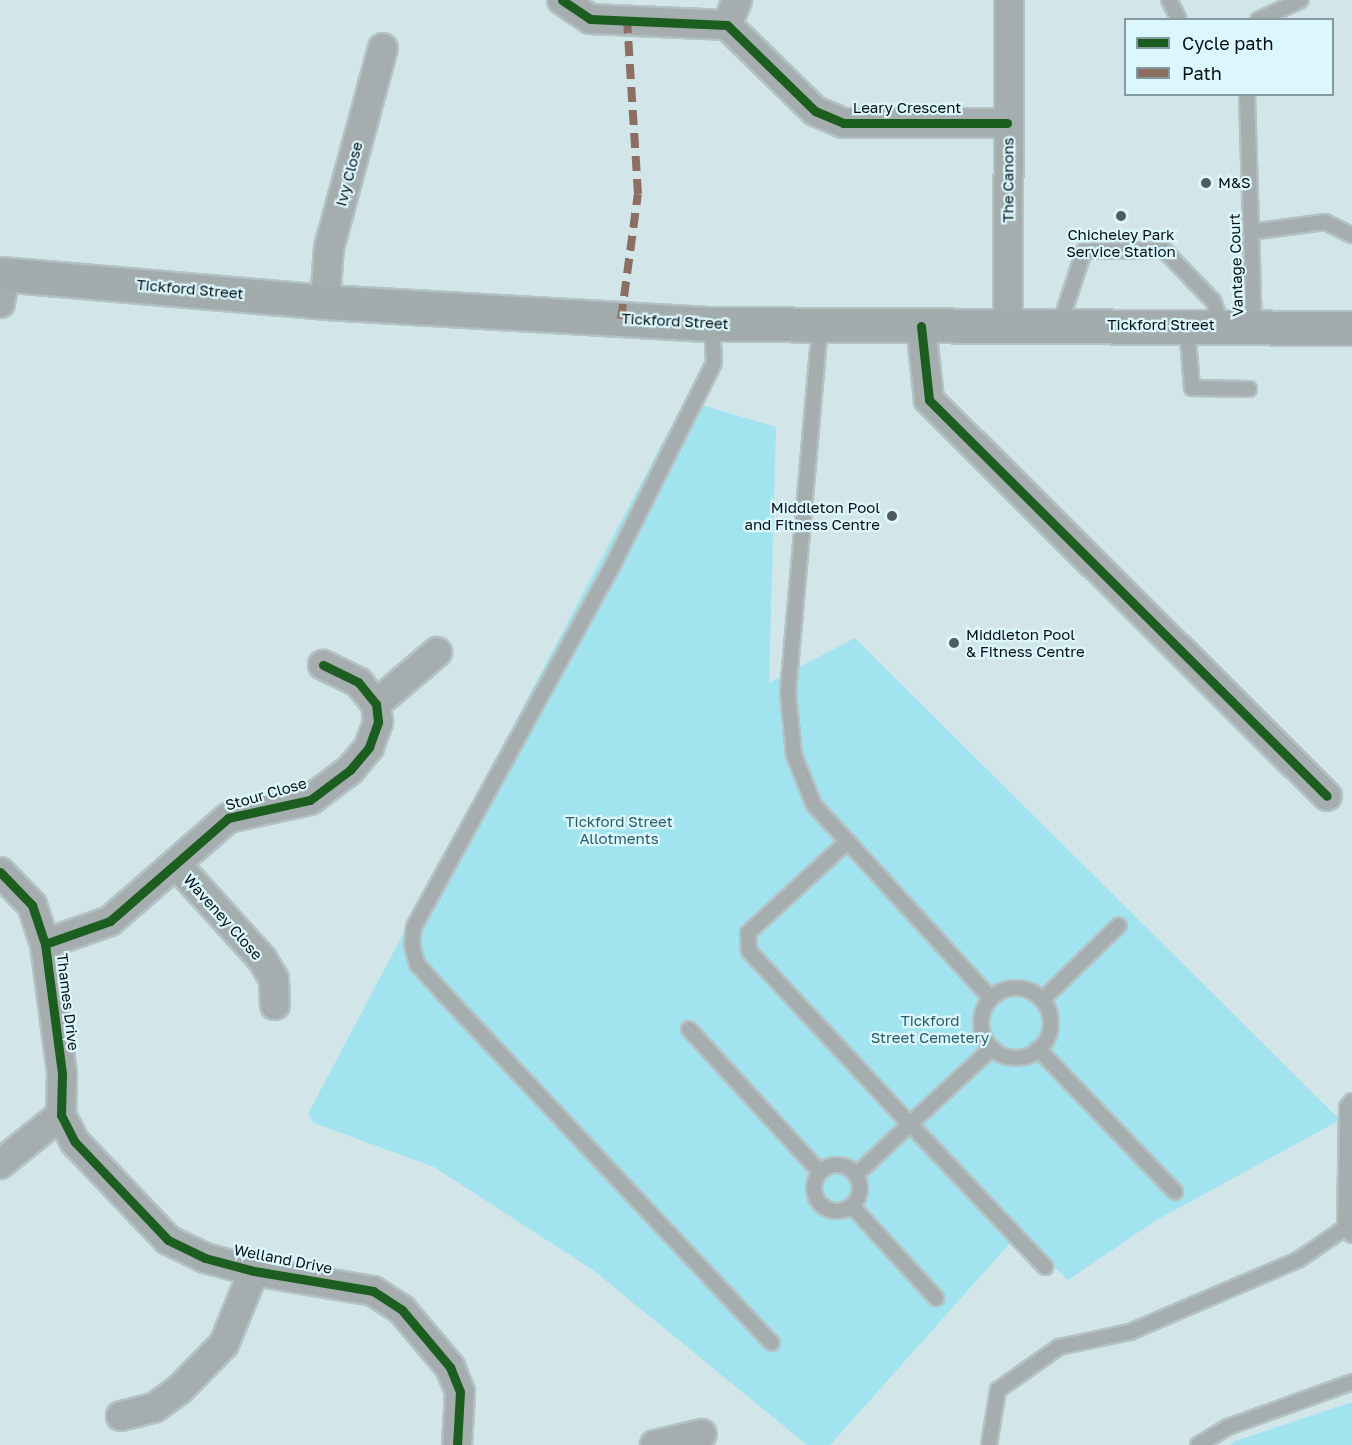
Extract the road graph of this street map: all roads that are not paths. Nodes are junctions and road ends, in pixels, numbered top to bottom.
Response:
1 (562, 0) edge
2 (1009, 0) edge
3 (1169, 0) edge
4 (1301, 0) edge
5 (732, 13) edge
6 (1178, 18) edge
7 (1262, 18) edge
8 (383, 48) dead end
9 (1247, 96) edge
10 (1007, 123) junction
11 (1251, 232) junction
12 (1352, 236) edge
13 (2, 284) edge
14 (325, 302) junction
15 (712, 324) junction
16 (1060, 324) junction
17 (1008, 325) junction
18 (1222, 325) junction
19 (820, 326) junction
20 (921, 326) junction
21 (1187, 326) junction
22 (1254, 326) junction
23 (1352, 328) edge
24 (1249, 389) dead end
25 (437, 652) dead end
26 (323, 665) dead end
27 (376, 704) junction
28 (1327, 796) dead end
29 (848, 841) junction
30 (176, 864) junction
31 (0, 872) edge
32 (1119, 925) dead end
33 (45, 944) junction
34 (991, 998) junction
35 (1042, 1000) junction
36 (275, 1005) dead end
37 (689, 1029) dead end
38 (992, 1048) junction
39 (1038, 1049) junction
40 (1352, 1101) edge
41 (61, 1115) junction
42 (910, 1124) junction
43 (0, 1164) edge
44 (820, 1172) junction
45 (856, 1175) junction
46 (1175, 1192) dead end
47 (852, 1206) junction
48 (1349, 1232) edge
49 (1045, 1267) dead end
50 (254, 1271) junction
51 (936, 1298) dead end
52 (772, 1343) dead end
53 (1352, 1382) edge
54 (122, 1416) dead end
55 (702, 1434) dead end
56 (457, 1445) edge
57 (655, 1445) edge
58 (989, 1445) edge
59 (1198, 1445) edge

1 - 5 street, Leary Crescent
2 - 10 street, The Canons
3 - 6 lane
4 - 7 lane
5 - 10 street, Leary Crescent
8 - 14 street, Ivy Close
9 - 11 lane, Vantage Court
10 - 17 street, The Canons
11 - 12 lane
11 - 22 lane, Vantage Court
13 - 14 main road, Tickford Street
14 - 15 main road, Tickford Street
15 - 19 main road, Tickford Street
15 - 52 lane
16 - 17 main road, Tickford Street
16 - 18 lane
16 - 21 main road, Tickford Street
17 - 20 main road, Tickford Street
18 - 21 main road, Tickford Street
18 - 22 main road, Tickford Street
19 - 20 main road, Tickford Street
19 - 29 lane
20 - 28 street
21 - 24 lane
22 - 23 main road, Tickford Street
25 - 27 street
26 - 27 street
27 - 30 street, Stour Close
29 - 34 lane
29 - 42 lane
30 - 33 street, Stour Close
30 - 36 street, Waveney Close
31 - 33 street, Thames Drive
32 - 35 lane
33 - 41 street, Thames Drive
34 - 35 lane
34 - 38 lane
35 - 39 lane
37 - 44 lane
38 - 39 lane
38 - 42 lane
39 - 46 lane
40 - 48 lane
41 - 43 street
41 - 50 street, Welland Drive
42 - 45 lane
42 - 49 lane
44 - 45 lane
44 - 47 lane
45 - 47 lane
47 - 51 lane
48 - 58 lane
50 - 54 street
50 - 56 street, Welland Drive
53 - 59 lane
55 - 57 street

